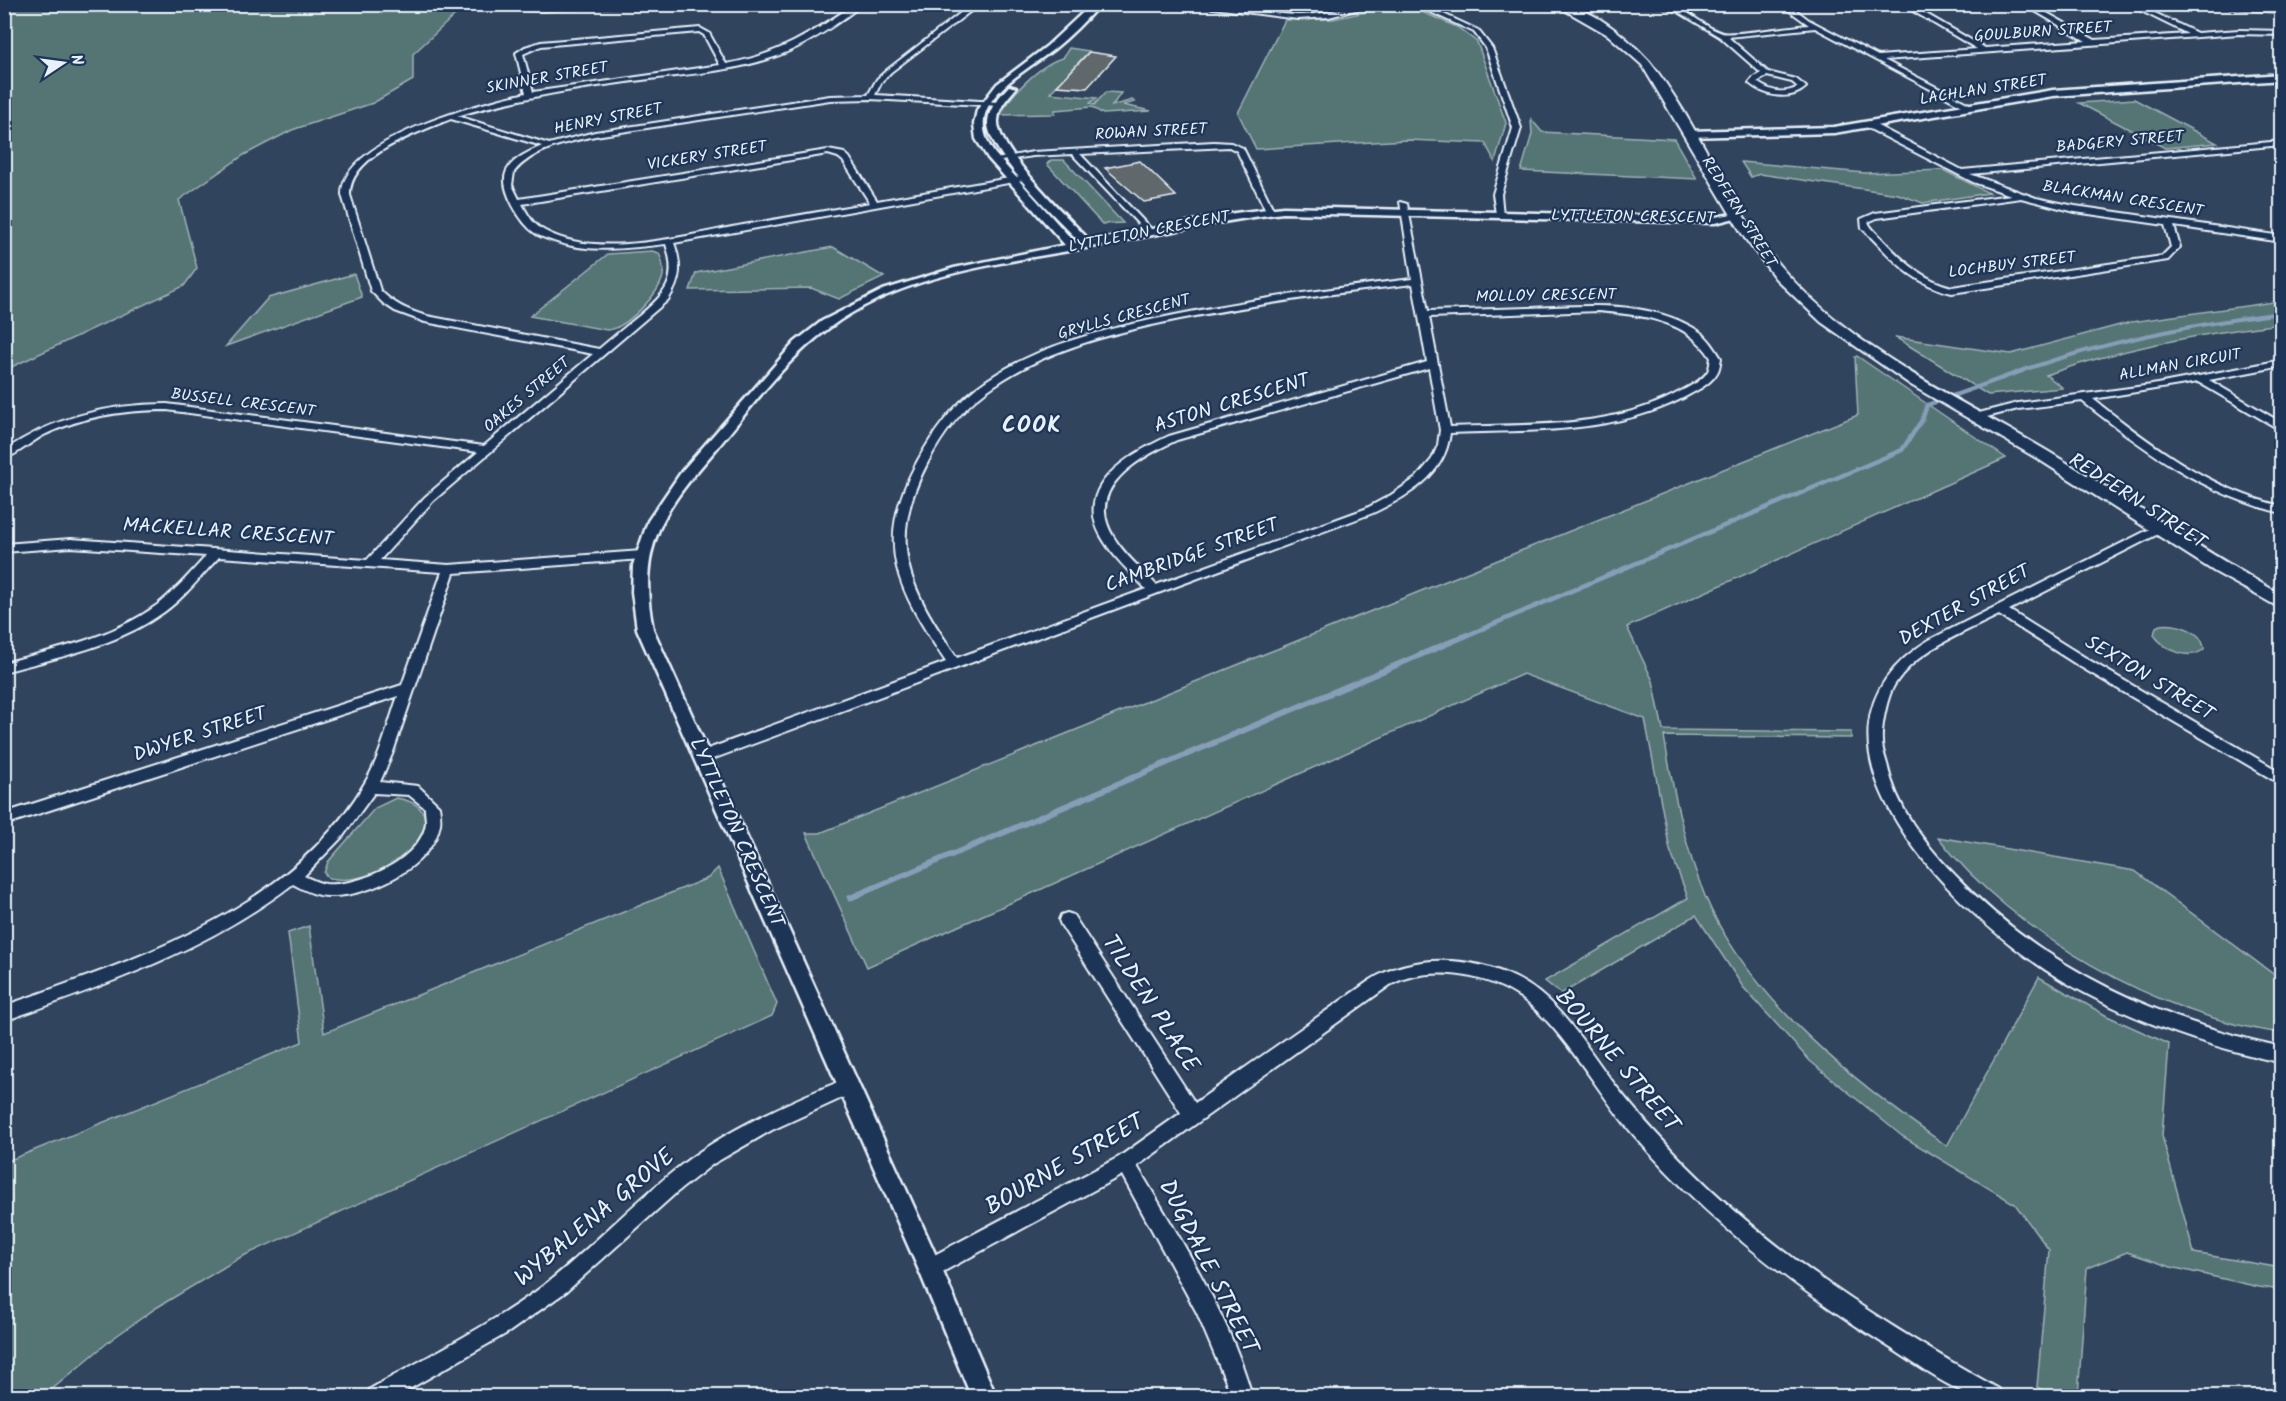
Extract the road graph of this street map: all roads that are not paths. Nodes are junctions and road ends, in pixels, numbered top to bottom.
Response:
1 (860, 4) edge
2 (977, 4) edge
3 (1097, 4) edge
4 (1185, 4) edge
5 (1376, 4) edge
6 (1416, 4) edge
7 (1558, 4) edge
8 (1657, 4) edge
9 (1784, 4) edge
10 (1904, 4) edge
11 (2026, 4) edge
12 (2130, 4) edge
13 (1217, 6) edge
14 (1681, 8) edge
15 (1817, 26) junction
16 (2282, 33) edge
17 (2195, 35) junction
18 (1722, 36) junction
19 (2093, 42) junction
20 (1048, 49) junction
21 (1982, 49) junction
22 (1878, 58) junction
23 (724, 66) junction
24 (1766, 74) junction
25 (2282, 77) edge
26 (530, 94) junction
27 (870, 97) junction
28 (984, 104) junction
29 (998, 104) junction
30 (1968, 107) junction
31 (448, 116) junction
32 (1867, 124) junction
33 (1689, 134) junction
34 (2282, 142) edge
35 (549, 146) junction
36 (1074, 152) junction
37 (1010, 158) junction
38 (996, 160) junction
39 (1960, 172) junction
40 (1027, 177) junction
41 (1013, 180) junction
42 (2021, 196) junction
43 (517, 202) junction
44 (875, 204) junction
45 (1268, 208) junction
46 (1404, 208) junction
47 (1499, 210) junction
48 (1738, 216) junction
49 (2169, 222) junction
50 (1146, 228) junction
51 (2282, 239) edge
52 (1084, 241) junction
53 (669, 242) junction
54 (1069, 244) junction
55 (1417, 281) junction
56 (1424, 314) junction
57 (603, 353) junction
58 (2282, 363) edge
59 (1433, 364) junction
60 (2200, 379) junction
61 (2084, 397) junction
62 (1975, 417) junction
63 (2282, 428) edge
64 (1445, 430) junction
65 (487, 450) junction
66 (4, 456) edge
67 (2282, 510) edge
68 (2151, 532) junction
69 (4, 548) edge
70 (216, 553) junction
71 (642, 555) junction
72 (370, 564) junction
73 (449, 569) junction
74 (1154, 590) junction
75 (2280, 605) edge
76 (1999, 609) junction
77 (954, 664) junction
78 (4, 668) edge
79 (408, 688) junction
80 (702, 758) junction
81 (2282, 780) edge
82 (370, 787) junction
83 (4, 819) edge
84 (291, 876) junction
85 (1067, 920) dead end
86 (4, 1014) edge
87 (2282, 1055) edge
88 (849, 1086) junction
89 (1192, 1115) junction
90 (1125, 1163) junction
91 (930, 1268) junction
92 (377, 1396) edge
93 (983, 1396) edge
94 (1242, 1396) edge
95 (1992, 1396) edge

1 - 23 street, SKINNER STREET
2 - 27 street
3 - 20 street
4 - 13 street
5 - 13 street
6 - 47 street
7 - 33 main road, REDFERN STREET
8 - 14 street
9 - 15 street
10 - 21 street
11 - 19 street
12 - 17 street
14 - 18 street
15 - 18 street
15 - 22 street
16 - 17 street, GOULBURN STREET
17 - 19 street, GOULBURN STREET
18 - 24 street
19 - 21 street, GOULBURN STREET
20 - 28 street
20 - 29 street
21 - 22 street, GOULBURN STREET
22 - 30 street
23 - 26 street, SKINNER STREET
23 - 26 street
24 - 24 street
25 - 30 street, LACHLAN STREET
26 - 31 street, SKINNER STREET
27 - 28 street, HENRY STREET
27 - 35 street, HENRY STREET
28 - 29 street, HENRY STREET
28 - 38 street
29 - 37 street
30 - 32 street, LACHLAN STREET
31 - 35 street
31 - 57 street, SKINNER STREET
32 - 33 street, LACHLAN STREET
32 - 39 street, BLACKMAN CRESCENT
33 - 48 main road, REDFERN STREET
34 - 39 street, BADGERY STREET
35 - 43 street, HENRY STREET
36 - 37 street, ROWAN STREET
36 - 45 street, ROWAN STREET
36 - 50 street
37 - 38 street, ROWAN STREET
37 - 40 street
38 - 41 street
39 - 42 street, BLACKMAN CRESCENT
40 - 41 street, HENRY STREET
40 - 52 street
41 - 44 street, HENRY STREET
41 - 54 street
42 - 49 street, BLACKMAN CRESCENT
42 - 49 street, LOCHBUY STREET
43 - 44 street, VICKERY STREET
43 - 53 street, HENRY STREET
44 - 53 street, HENRY STREET
45 - 46 street, LYTTLETON CRESCENT
45 - 50 street, LYTTLETON CRESCENT
46 - 47 street, LYTTLETON CRESCENT
46 - 55 street, CAMBRIDGE STREET
47 - 48 street, LYTTLETON CRESCENT
48 - 62 main road, REDFERN STREET
49 - 51 street, BLACKMAN CRESCENT
50 - 52 street, LYTTLETON CRESCENT
52 - 54 street, LYTTLETON CRESCENT
53 - 57 street, OAKES STREET
54 - 71 street, LYTTLETON CRESCENT
55 - 56 street, CAMBRIDGE STREET
55 - 77 street, GRYLLS CRESCENT
56 - 59 street, CAMBRIDGE STREET
56 - 64 street, MOLLOY CRESCENT
57 - 65 street, OAKES STREET
58 - 60 street, ALLMAN CIRCUIT
59 - 64 street, CAMBRIDGE STREET
59 - 74 street, ASTON CRESCENT
60 - 61 street, ALLMAN CIRCUIT
60 - 63 street
61 - 62 street, ALLMAN CIRCUIT
61 - 67 street
62 - 68 main road, REDFERN STREET
64 - 74 street, CAMBRIDGE STREET
65 - 66 street, BUSSELL CRESCENT
65 - 72 street, OAKES STREET
68 - 75 main road, REDFERN STREET
68 - 76 street, DEXTER STREET
69 - 70 street, MACKELLAR CRESCENT
70 - 72 street, MACKELLAR CRESCENT
70 - 78 street
71 - 73 street, MACKELLAR CRESCENT
71 - 80 street, LYTTLETON CRESCENT
72 - 73 street, MACKELLAR CRESCENT
73 - 79 street
74 - 77 street, CAMBRIDGE STREET
76 - 81 street, SEXTON STREET
76 - 87 street, DEXTER STREET
77 - 80 street, CAMBRIDGE STREET
79 - 82 street
79 - 83 street, DWYER STREET
80 - 88 street, LYTTLETON CRESCENT
82 - 84 street
82 - 84 street
84 - 86 street
85 - 89 street, TILDEN PLACE
88 - 91 street, LYTTLETON CRESCENT
88 - 92 street, WYBALENA GROVE
89 - 90 street, BOURNE STREET
89 - 95 street, BOURNE STREET
90 - 91 street, BOURNE STREET
90 - 94 street, DUGDALE STREET
91 - 93 street, LYTTLETON CRESCENT

